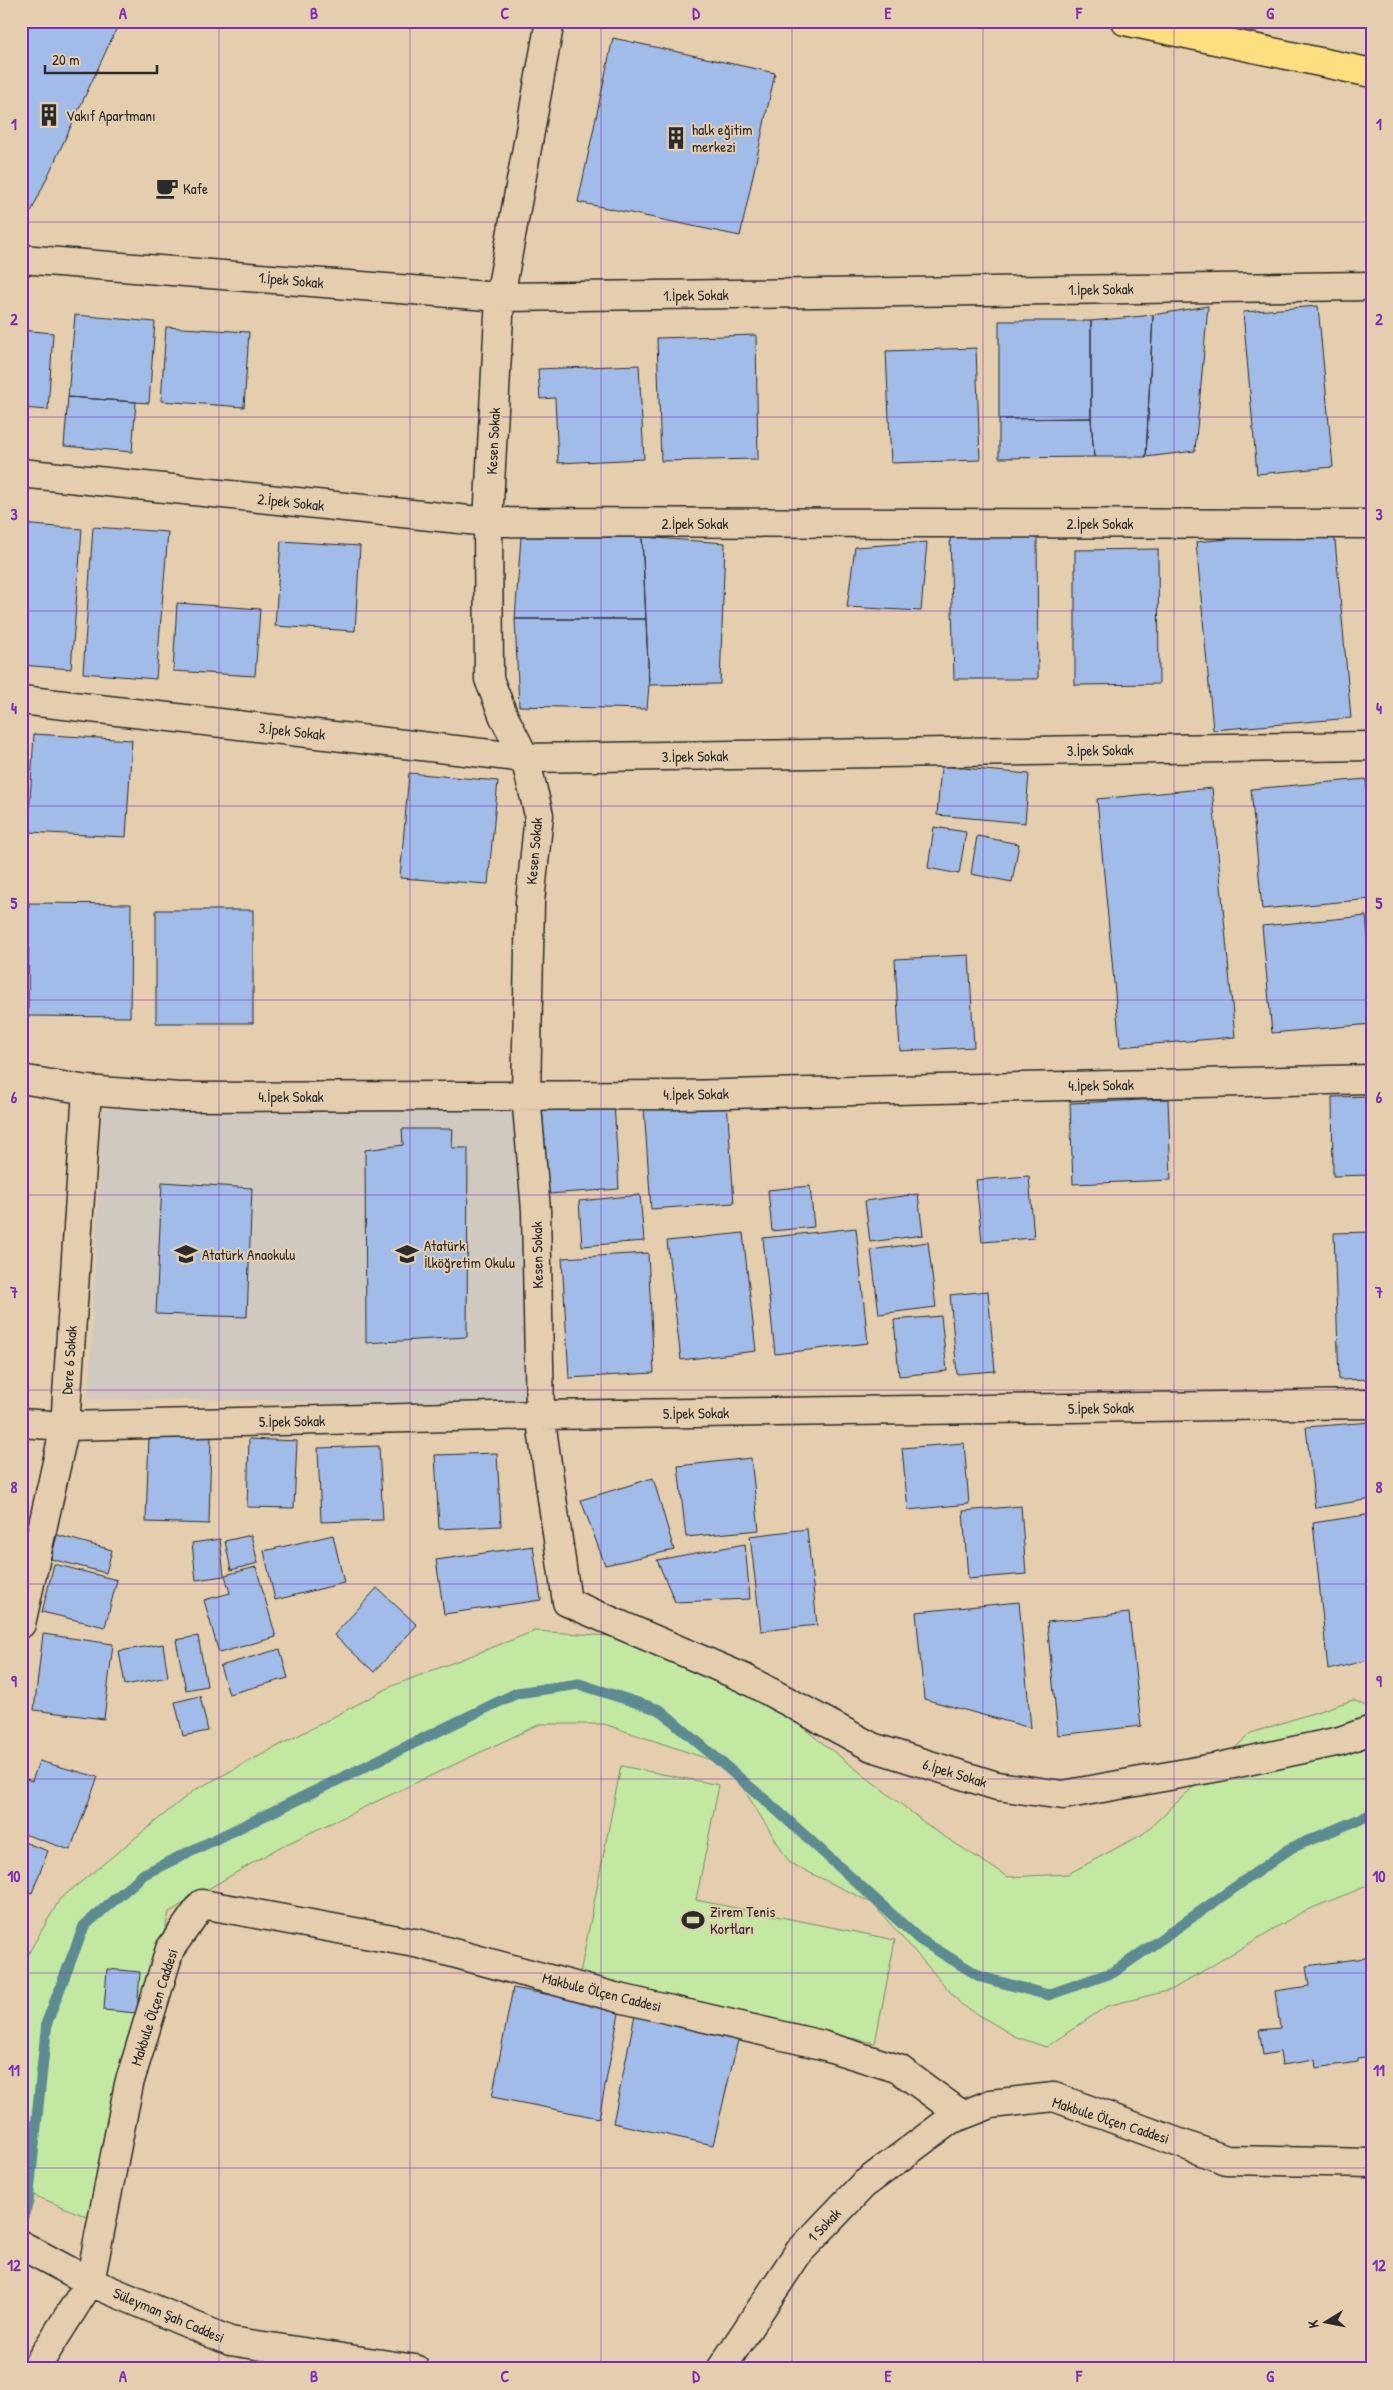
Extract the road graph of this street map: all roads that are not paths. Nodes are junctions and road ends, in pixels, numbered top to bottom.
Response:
1 (550, 21) edge
2 (1125, 21) edge
3 (1372, 73) edge
4 (21, 259) edge
5 (1372, 286) edge
6 (500, 297) junction
7 (21, 473) edge
8 (488, 522) junction
9 (1372, 524) edge
10 (21, 700) edge
11 (1372, 746) edge
12 (526, 758) junction
13 (21, 1079) edge
14 (1372, 1079) edge
15 (87, 1090) junction
16 (526, 1095) junction
17 (1372, 1404) edge
18 (540, 1415) junction
19 (21, 1424) edge
20 (65, 1426) junction
21 (567, 1602) joint
22 (21, 1624) edge
23 (1372, 1730) edge
24 (962, 2115) junction
25 (1372, 2163) edge
26 (21, 2245) edge
27 (90, 2282) junction
28 (404, 2368) edge
29 (35, 2369) edge
30 (721, 2369) edge

1 - 6 street, Kesen Sokak
2 - 3 main road
4 - 6 street, 1.İpek Sokak
5 - 6 street, 1.İpek Sokak
6 - 8 street, Kesen Sokak
7 - 8 street, 2.İpek Sokak
8 - 9 street, 2.İpek Sokak
8 - 12 street, Kesen Sokak
10 - 12 street, 3.İpek Sokak
11 - 12 street, 3.İpek Sokak
12 - 16 street, Kesen Sokak
13 - 15 street, 4.İpek Sokak
14 - 16 street, 4.İpek Sokak
15 - 16 street, 4.İpek Sokak
15 - 20 street, Dere 6 Sokak
16 - 18 street, Kesen Sokak
17 - 18 street, 5.İpek Sokak
18 - 20 street, 5.İpek Sokak
18 - 21 street, Kesen Sokak
19 - 20 street, 5.İpek Sokak
20 - 22 street, Dere 6 Sokak
21 - 23 street, 6.İpek Sokak
24 - 25 street, Makbule Ölçen Caddesi
24 - 27 street, Makbule Ölçen Caddesi
24 - 30 street, 1 Sokak
26 - 27 street, Süleyman Şah Caddesi
27 - 28 street, Süleyman Şah Caddesi
27 - 29 street

